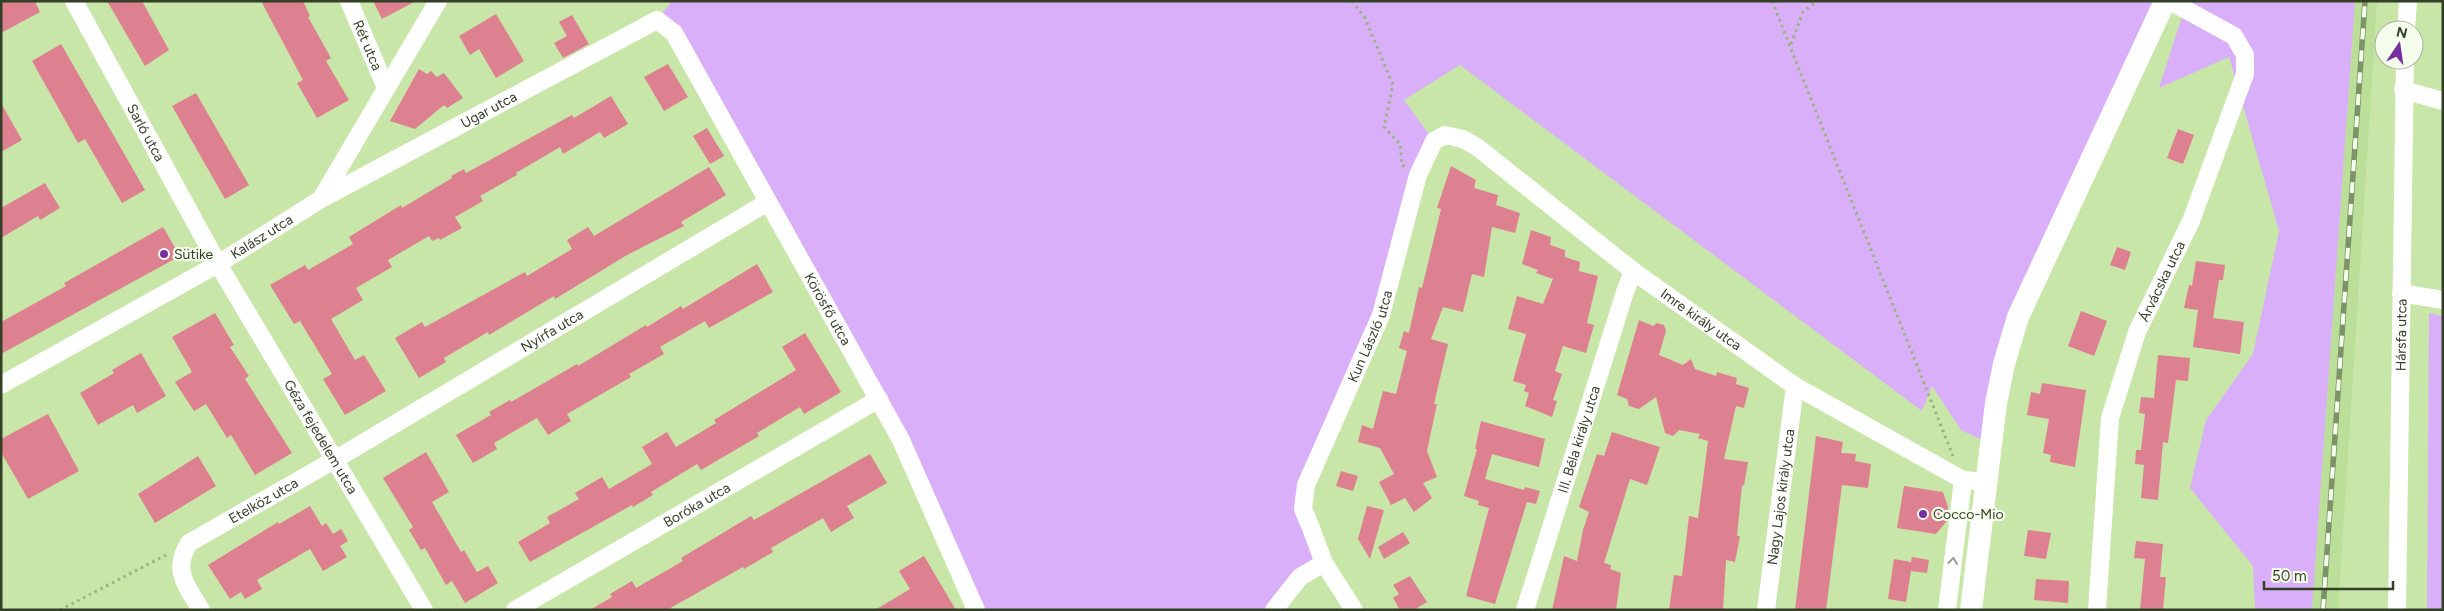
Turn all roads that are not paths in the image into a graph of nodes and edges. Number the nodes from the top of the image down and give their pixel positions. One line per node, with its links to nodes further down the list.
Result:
1 (74, 1): 16 (street, Sarló utca)
2 (349, 1): 10 (street, Rét utca)
3 (438, 1): 10 (street, Kalász utca)
4 (2165, 1): 25 (main road)
5 (2170, 1): 37 (street, Árvácska utca)
6 (2408, 1): 8 (street)
7 (657, 20): 14 (street, Ugar utca); 15 (street, Körösfő utca)
8 (2407, 20)
9 (2404, 70): 11 (street, Hársfa utca)
10 (386, 88): 14 (street, Kalász utca)
11 (2403, 90): 12 (street); 18 (street, Hársfa utca)
12 (2443, 101)
13 (1434, 141): 17 (street, Imre király utca); 26 (street, Kun László utca)
14 (320, 199): 16 (street, Kalász utca)
15 (768, 202): 22 (street, Körösfő utca); 23 (street, Nyírfa utca)
16 (218, 264): 20 (street, Kalász utca); 23 (street, Géza fejedelem utca)
17 (1633, 271): 21 (street, Imre király utca); 33 (street, III. Béla király utca)
18 (2401, 293): 19 (street); 38 (street, Hársfa utca)
19 (2443, 300)
20 (1, 385)
21 (1795, 386): 24 (street, Imre király utca); 34 (street, Nagy Lajos király utca)
22 (878, 399): 29 (street, Boróka utca); 30 (street, Körösfő utca)
23 (336, 459): 27 (street, Etelköz utca); 28 (street, Géza fejedelem utca)
24 (1963, 480): 25 (street, Imre király utca); 35 (street, one-way to 24)
25 (1986, 482): 36 (main road)
26 (1324, 563): 31 (street); 32 (street, Kun László utca)
27 (201, 610)
28 (424, 610)
29 (515, 610)
30 (976, 610)
31 (1274, 610)
32 (1354, 610)
33 (1525, 610)
34 (1766, 610)
35 (1947, 610)
36 (1971, 610)
37 (2097, 610)
38 (2397, 610)

